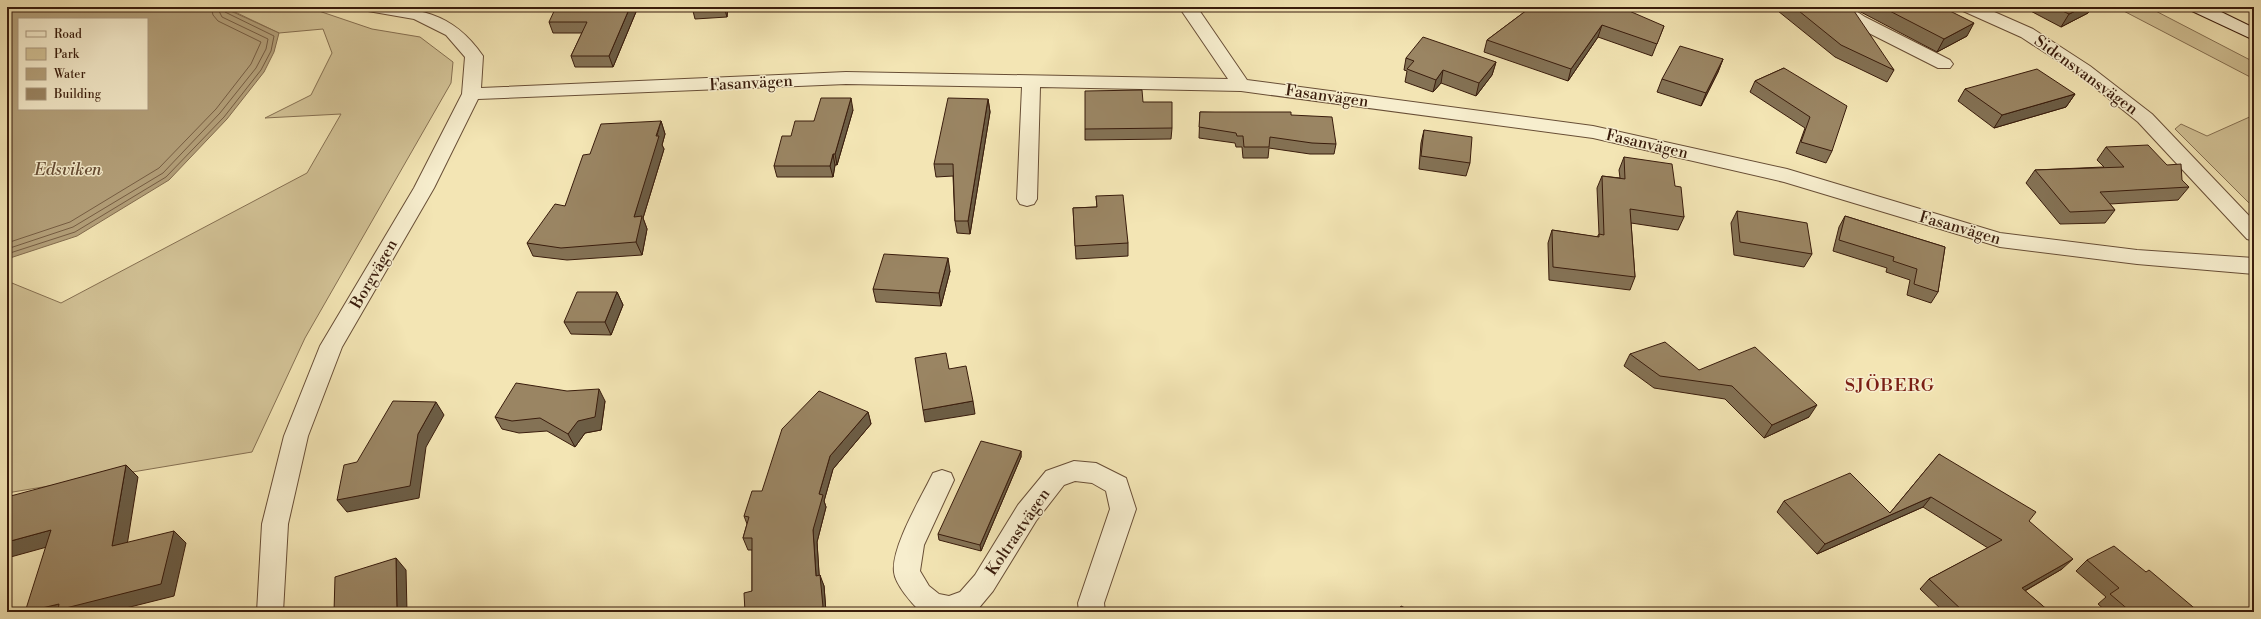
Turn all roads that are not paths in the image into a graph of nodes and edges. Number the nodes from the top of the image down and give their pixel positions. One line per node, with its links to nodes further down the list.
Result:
1 (374, 7): 10 (street, Borgvägen)
2 (1188, 7): 9 (street)
3 (1839, 7): 7 (street)
4 (1969, 7): 12 (street, Sidensvansvägen)
5 (2198, 7): 6 (street)
6 (2254, 35)
7 (1944, 64)
8 (1031, 81): 9 (street, Fasanvägen); 10 (street, Fasanvägen); 11 (street)
9 (1241, 85): 13 (street, Fasanvägen)
10 (471, 94): 15 (street, Borgvägen)
11 (1027, 199)
12 (2254, 234)
13 (2254, 266)
14 (942, 480): 16 (street, Koltrastvägen)
15 (270, 612)
16 (1092, 612)

